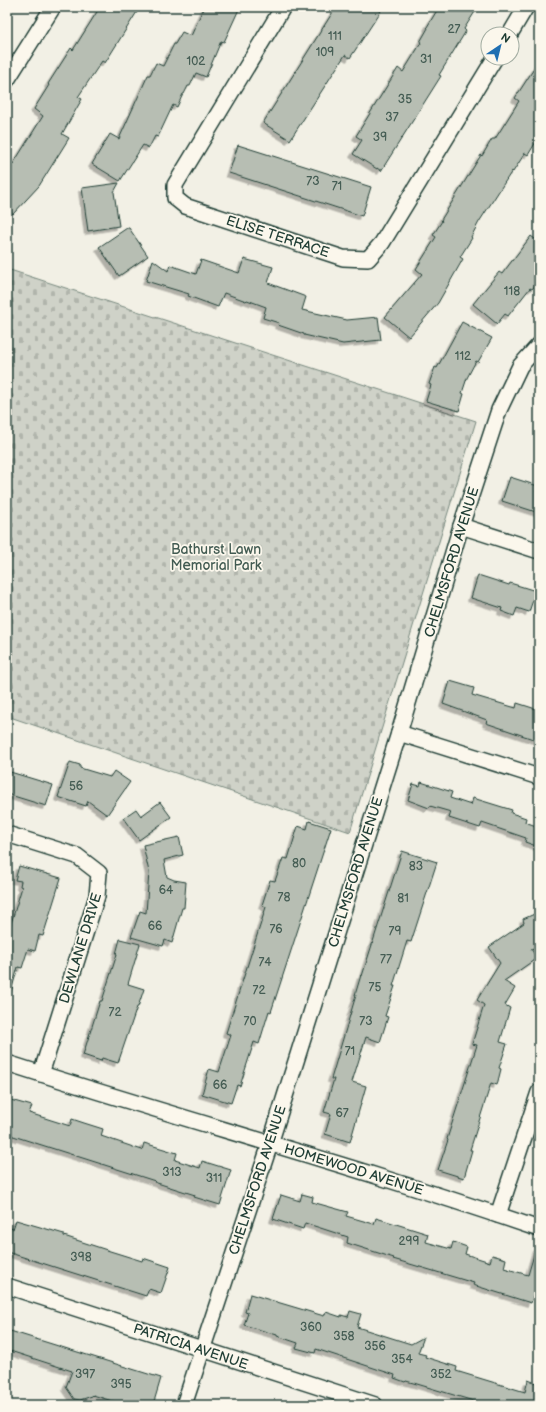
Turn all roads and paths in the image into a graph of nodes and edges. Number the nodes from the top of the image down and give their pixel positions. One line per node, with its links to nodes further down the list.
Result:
1 (53, 7): 6 (street)
2 (283, 7): 5 (street, ELISE TERRACE)
3 (526, 7): 4 (street)
4 (515, 26)
5 (490, 66)
6 (7, 80)
7 (539, 345): 8 (street, CHELMSFORD AVENUE)
8 (461, 526): 9 (street); 10 (street, CHELMSFORD AVENUE)
9 (539, 551)
10 (399, 733): 11 (street); 16 (street, CHELMSFORD AVENUE)
11 (539, 777)
12 (7, 834): 14 (street, DEWLANE DRIVE)
13 (7, 1063): 14 (street, HOMEWOOD AVENUE)
14 (41, 1074): 16 (street, HOMEWOOD AVENUE)
15 (539, 1092): 17 (street)
16 (270, 1144): 17 (street, HOMEWOOD AVENUE); 20 (street, CHELMSFORD AVENUE)
17 (498, 1215): 18 (street, HOMEWOOD AVENUE)
18 (539, 1229)
19 (7, 1286): 20 (street, PATRICIA AVENUE)
20 (202, 1349): 21 (street, CHELMSFORD AVENUE); 22 (street, PATRICIA AVENUE)
21 (184, 1405)
22 (375, 1405)

